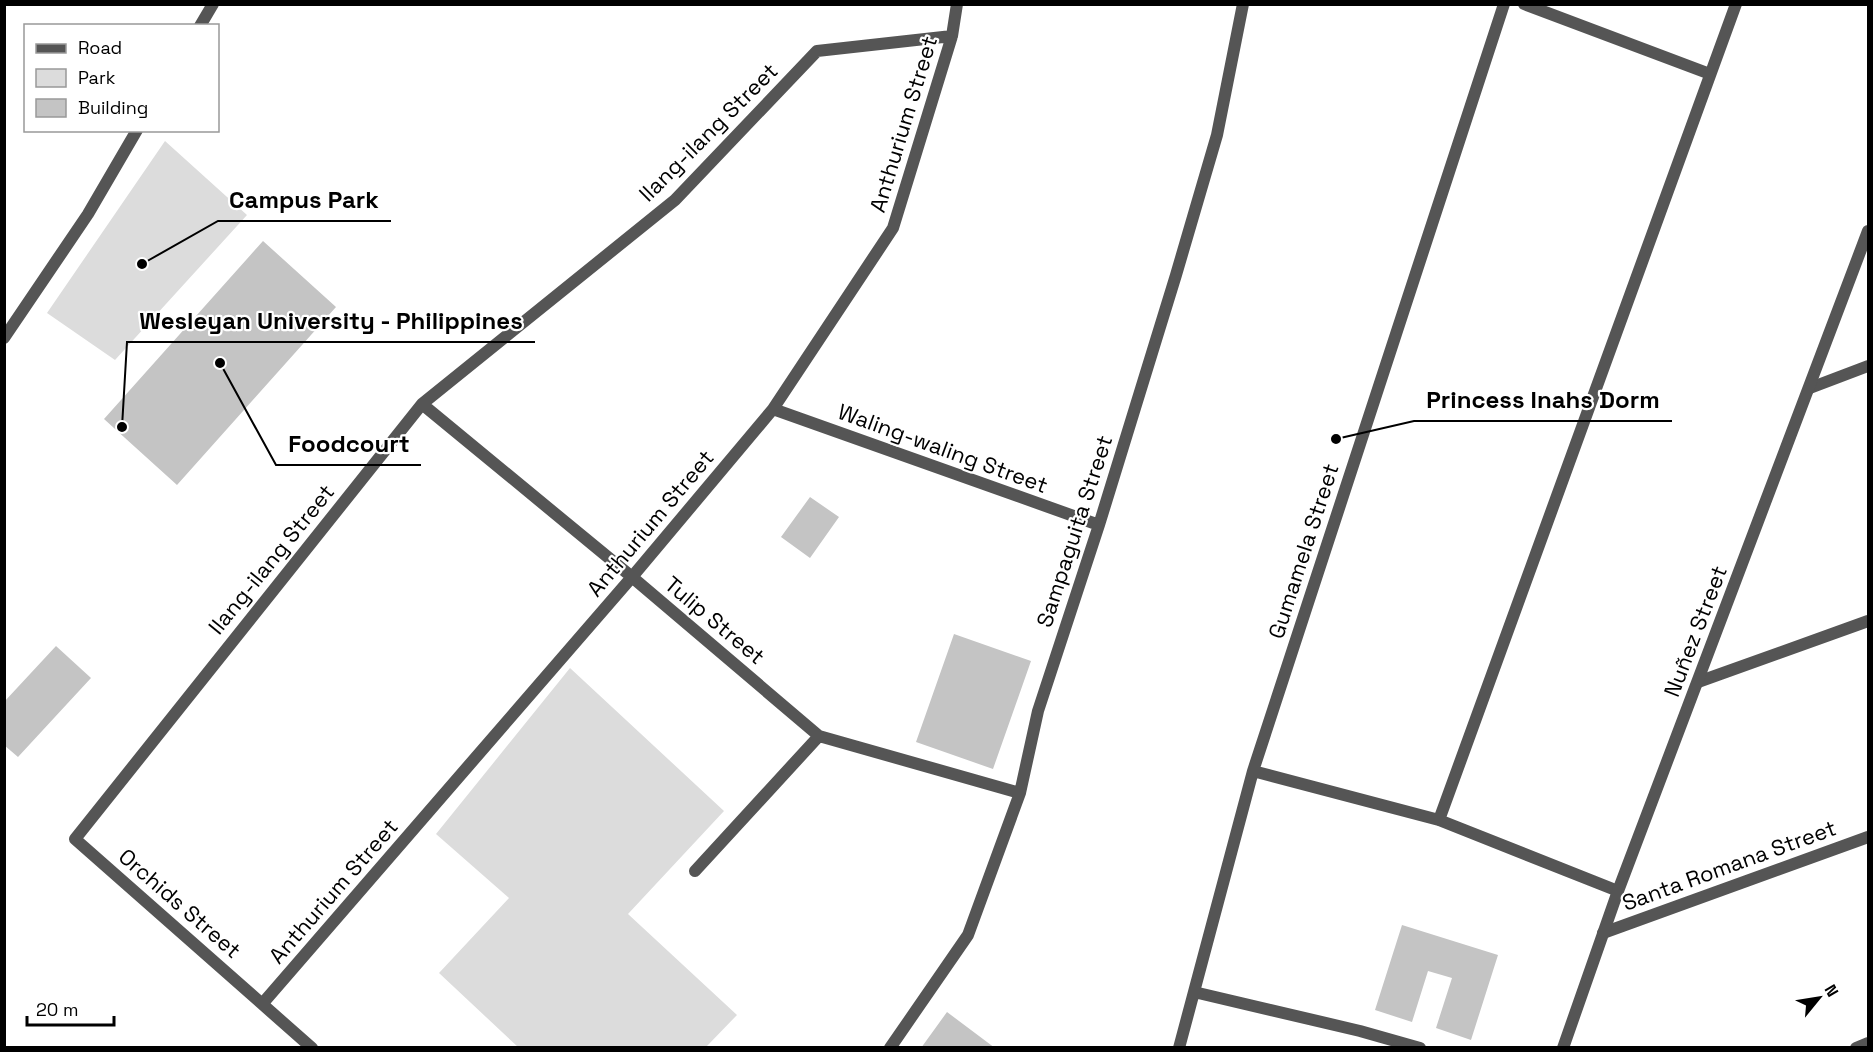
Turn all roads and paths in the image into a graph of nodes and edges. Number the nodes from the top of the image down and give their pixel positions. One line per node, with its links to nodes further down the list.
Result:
1 (213, 4): 7 (street)
2 (957, 4): 8 (street, Anthurium Street)
3 (1243, 4): 17 (street, Sampaguita Street)
4 (1504, 4): 22 (street, Gumamela Street)
5 (1524, 4): 9 (street)
6 (1736, 4): 9 (street)
7 (201, 24)
8 (952, 36): 15 (street, Ilang-ilang Street); 16 (street, Anthurium Street)
9 (1710, 74): 24 (street)
10 (136, 132): 12 (street)
11 (1869, 231): 14 (street, Nuñez Street)
12 (4, 338)
13 (1869, 366): 14 (street)
14 (1810, 388): 20 (street, Nuñez Street)
15 (422, 404): 18 (street, Tulip Street); 26 (street, Ilang-ilang Street)
16 (773, 409): 17 (street, Waling-waling Street); 18 (street, Anthurium Street)
17 (1099, 525): 23 (street, Sampaguita Street)
18 (632, 577): 21 (street, Tulip Street); 31 (street, Anthurium Street)
19 (1869, 621): 20 (street)
20 (1698, 682): 28 (street, Nuñez Street)
21 (819, 736): 23 (street, Tulip Street); 27 (street)
22 (1253, 771): 24 (street); 30 (street, Gumamela Street)
23 (1020, 793): 34 (street, Sampaguita Street)
24 (1439, 820): 28 (street)
25 (1869, 837): 29 (street, Santa Romana Street)
26 (75, 839): 31 (street, Orchids Street)
27 (695, 871)
28 (1618, 891): 29 (street, Nuñez Street)
29 (1603, 933): 37 (street, Nuñez Street)
30 (1194, 992): 35 (street, Gumamela Street); 36 (street)
31 (263, 1003): 33 (street, Orchids Street)
32 (1869, 1043): 38 (street)
33 (312, 1047)
34 (890, 1047)
35 (1179, 1047)
36 (1420, 1047)
37 (1563, 1047)
38 (1856, 1047)

